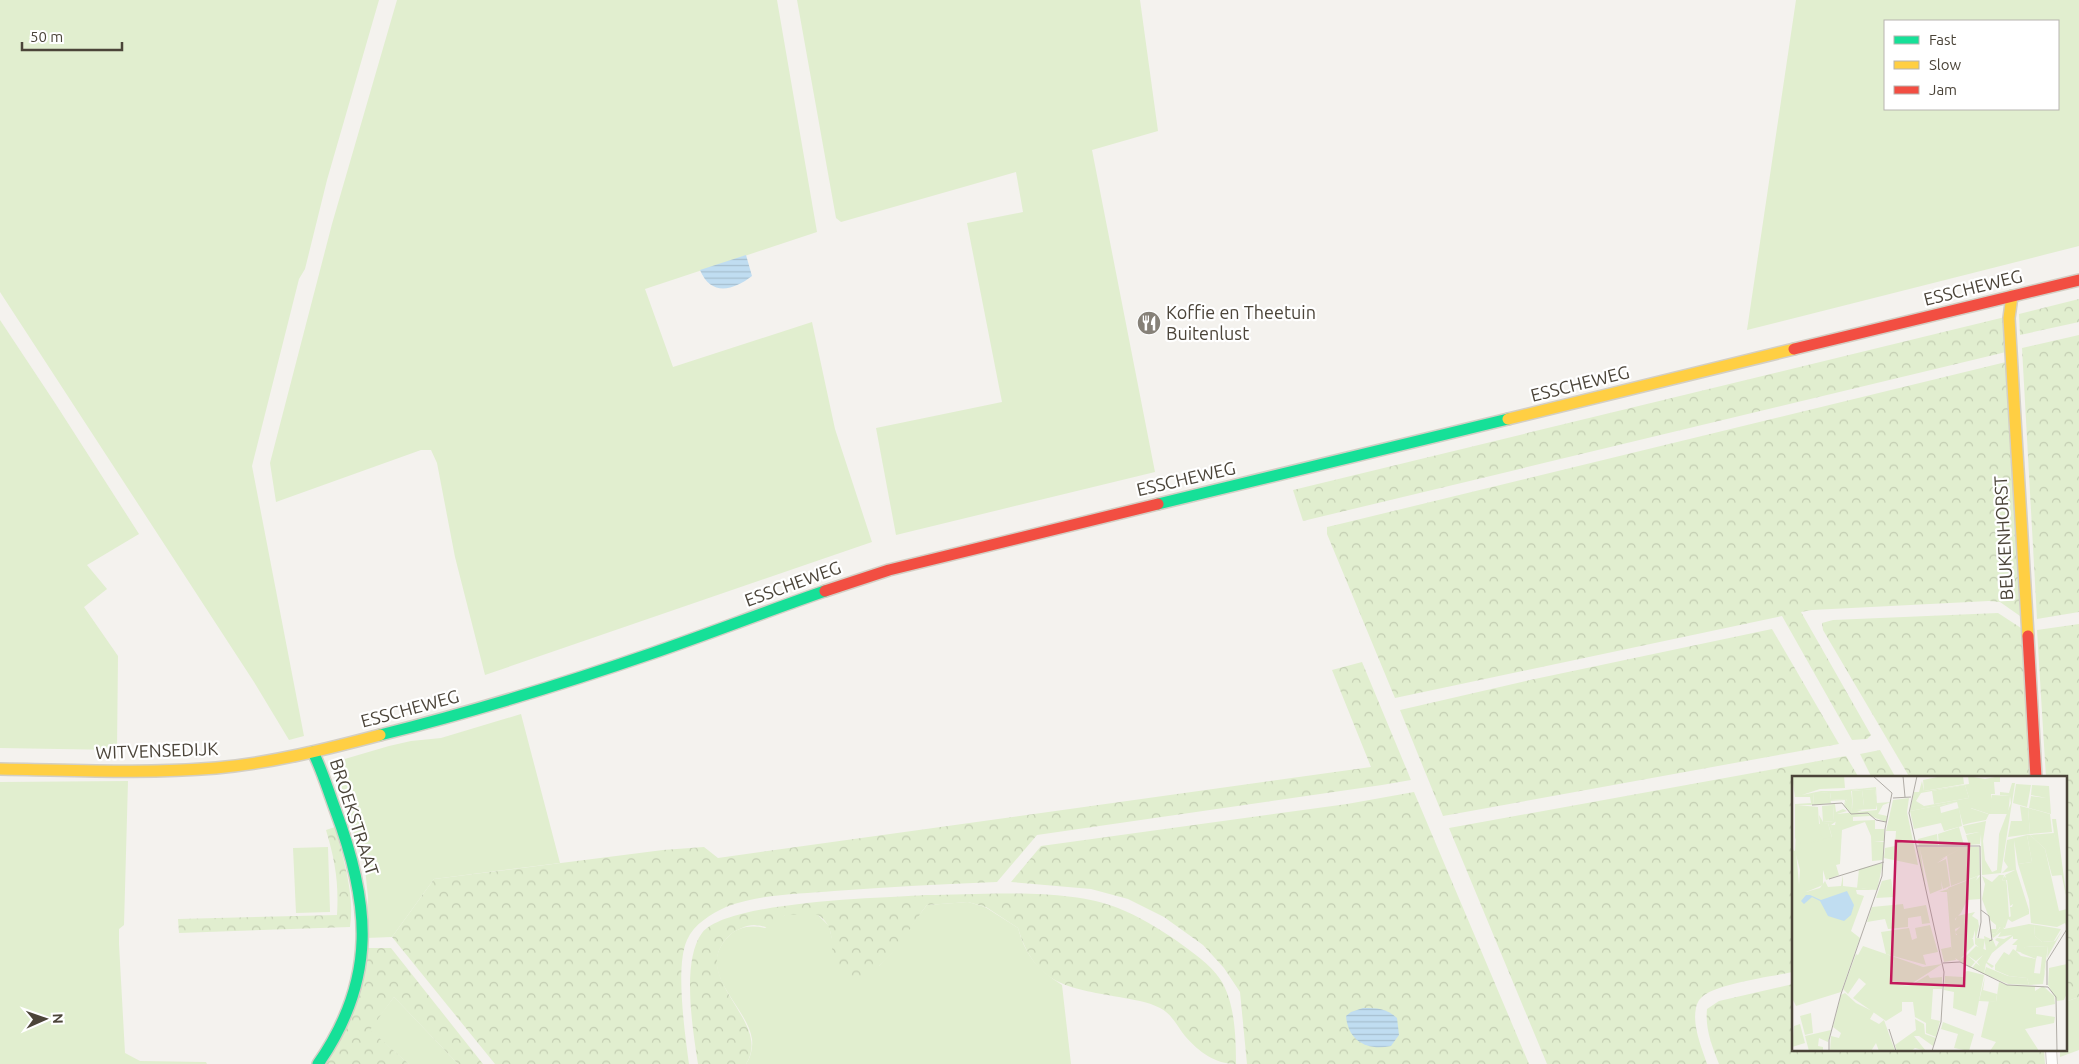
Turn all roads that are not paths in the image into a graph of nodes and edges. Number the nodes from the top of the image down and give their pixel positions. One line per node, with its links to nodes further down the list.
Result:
1 (2079, 280): 2 (street, ESSCHEWEG)
2 (2012, 296): 3 (street, ESSCHEWEG); 5 (street, BEUKENHORST)
3 (313, 752): 4 (street, WITVENSEDIJK); 6 (street, BROEKSTRAAT)
4 (0, 769)
5 (2036, 776)
6 (318, 1064)

